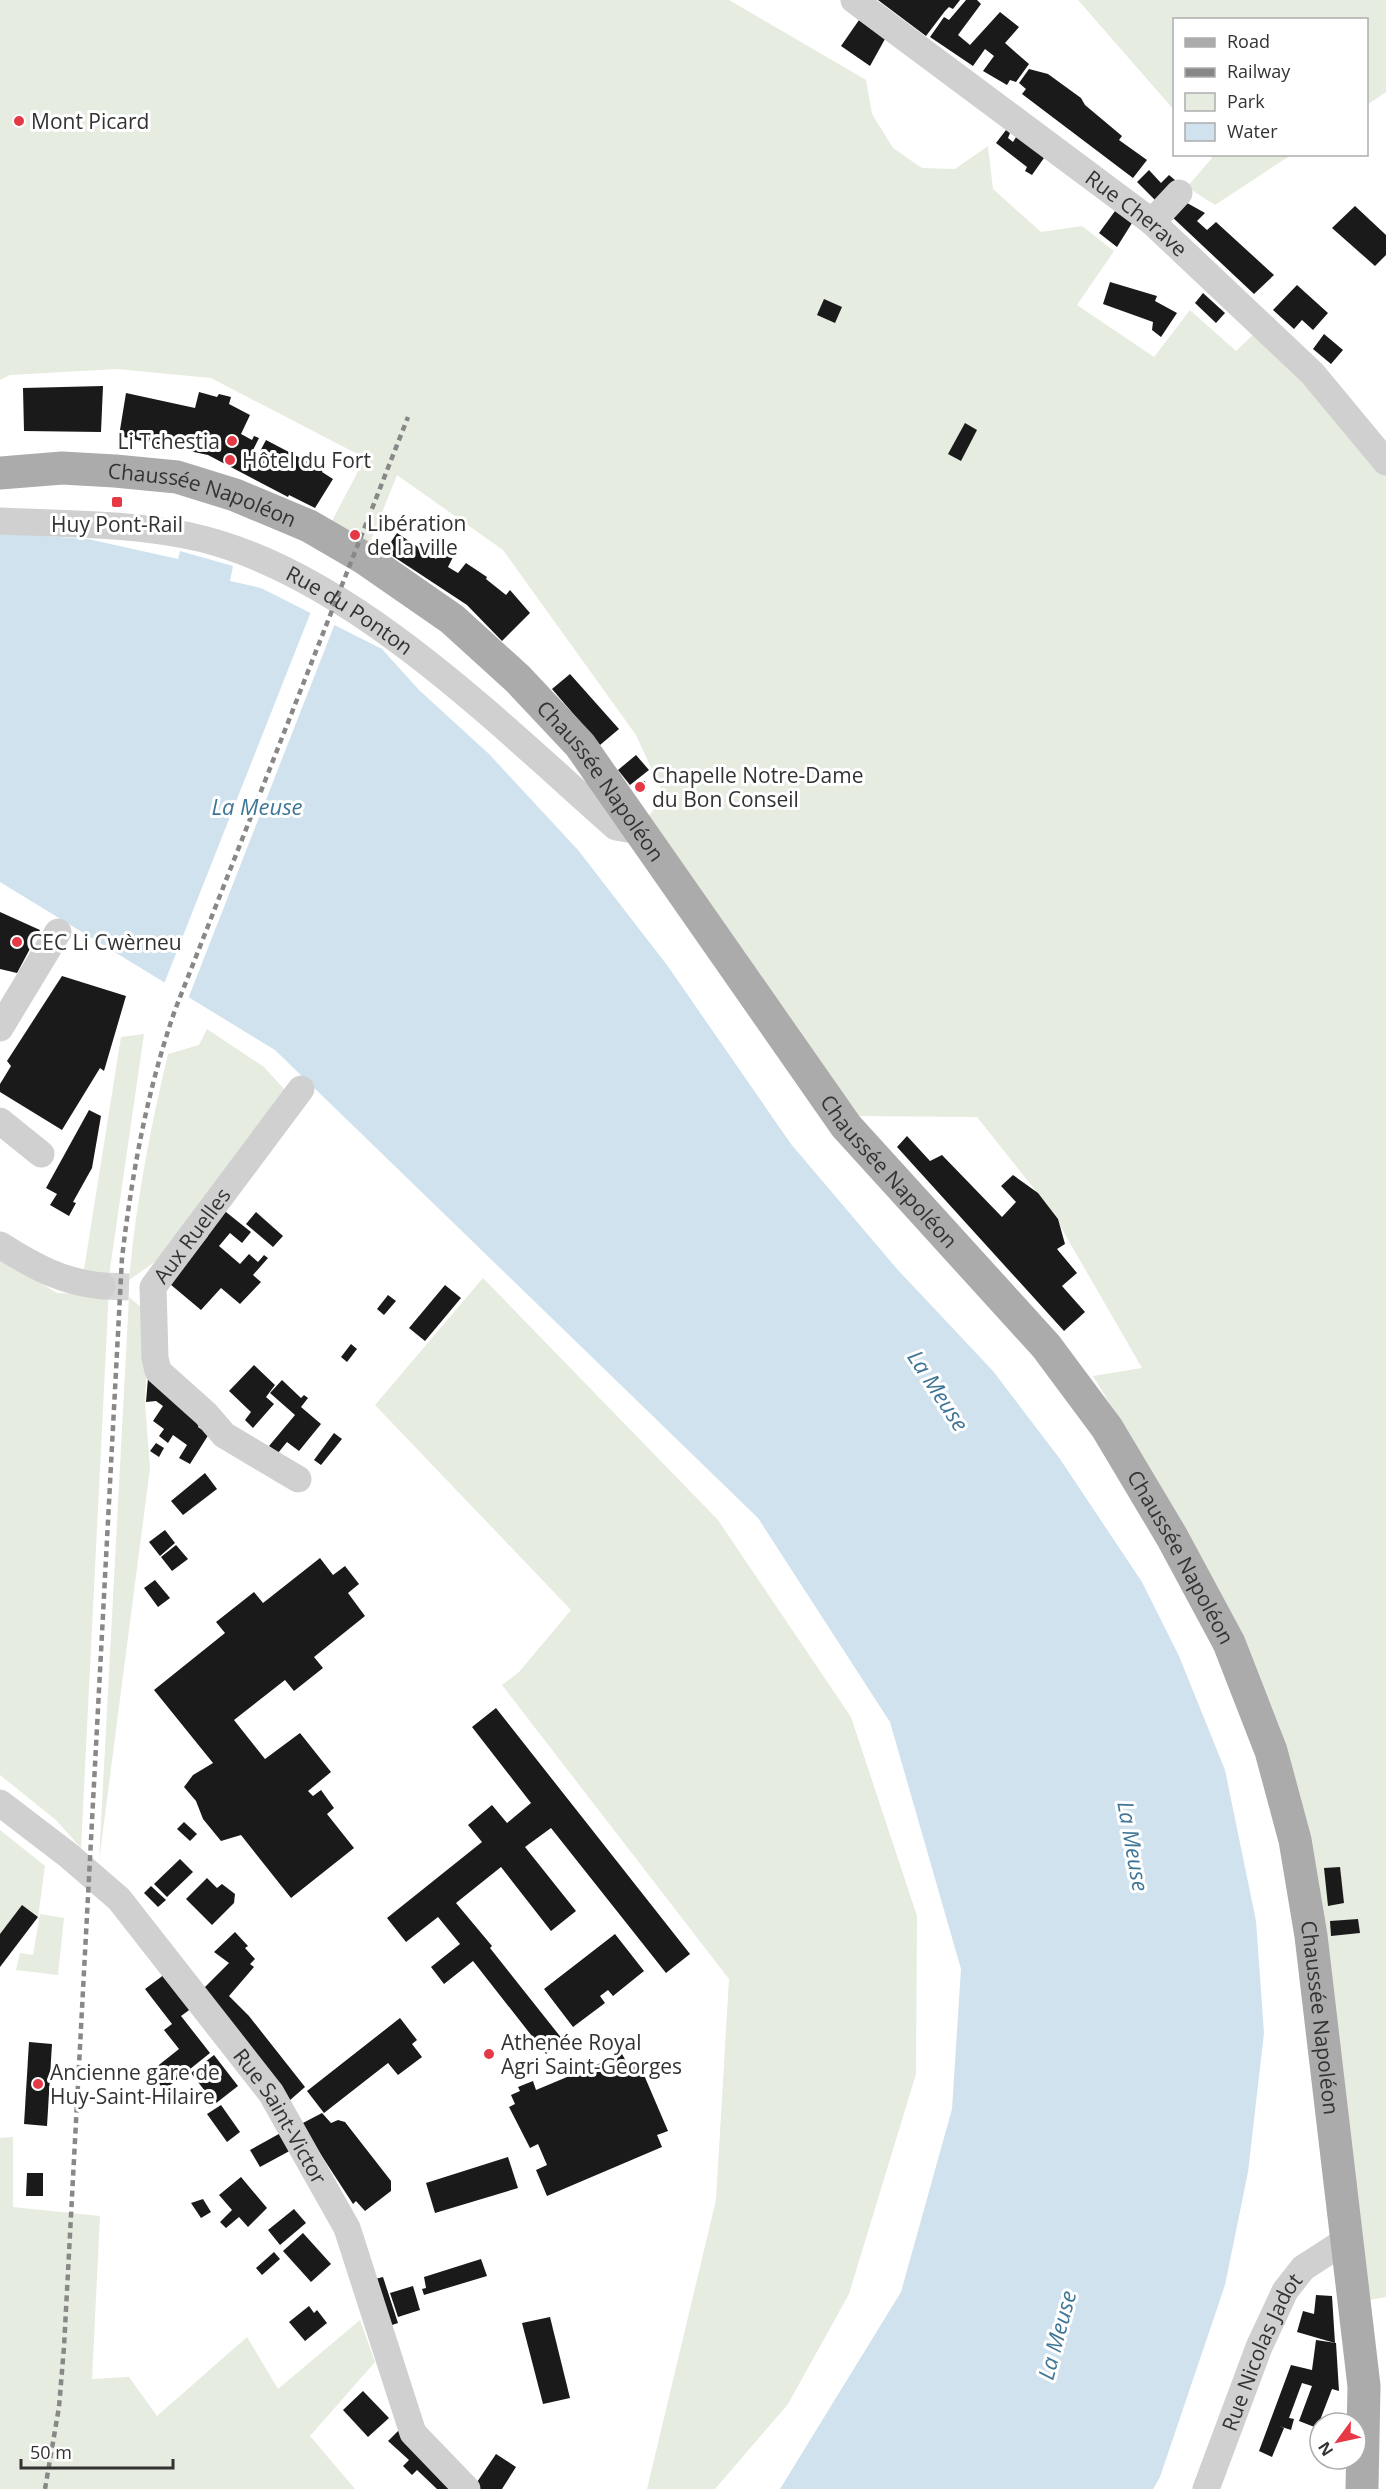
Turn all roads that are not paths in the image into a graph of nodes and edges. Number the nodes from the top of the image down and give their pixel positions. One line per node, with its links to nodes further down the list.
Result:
1 (854, 0): 3 (street, Rue Cherave)
2 (1179, 193): 3 (street)
3 (1152, 222): 4 (street, Rue Cherave)
4 (1386, 462)
5 (0, 473): 7 (main road, Chaussée Napoléon)
6 (0, 521): 7 (street, Rue du Ponton)
7 (639, 831): 17 (main road, Chaussée Napoléon)
8 (58, 932): 9 (street)
9 (0, 1028)
10 (301, 1089): 15 (street, Aux Ruelles)
11 (0, 1121): 12 (street)
12 (42, 1154)
13 (0, 1245): 14 (street)
14 (102, 1286)
15 (298, 1479)
16 (0, 1803): 18 (street, Rue Saint-Victor)
17 (1348, 2239): 19 (street, Rue Nicolas Jadot); 20 (main road, Chaussée Napoléon)
18 (467, 2489)
19 (1206, 2489)
20 (1362, 2489)

